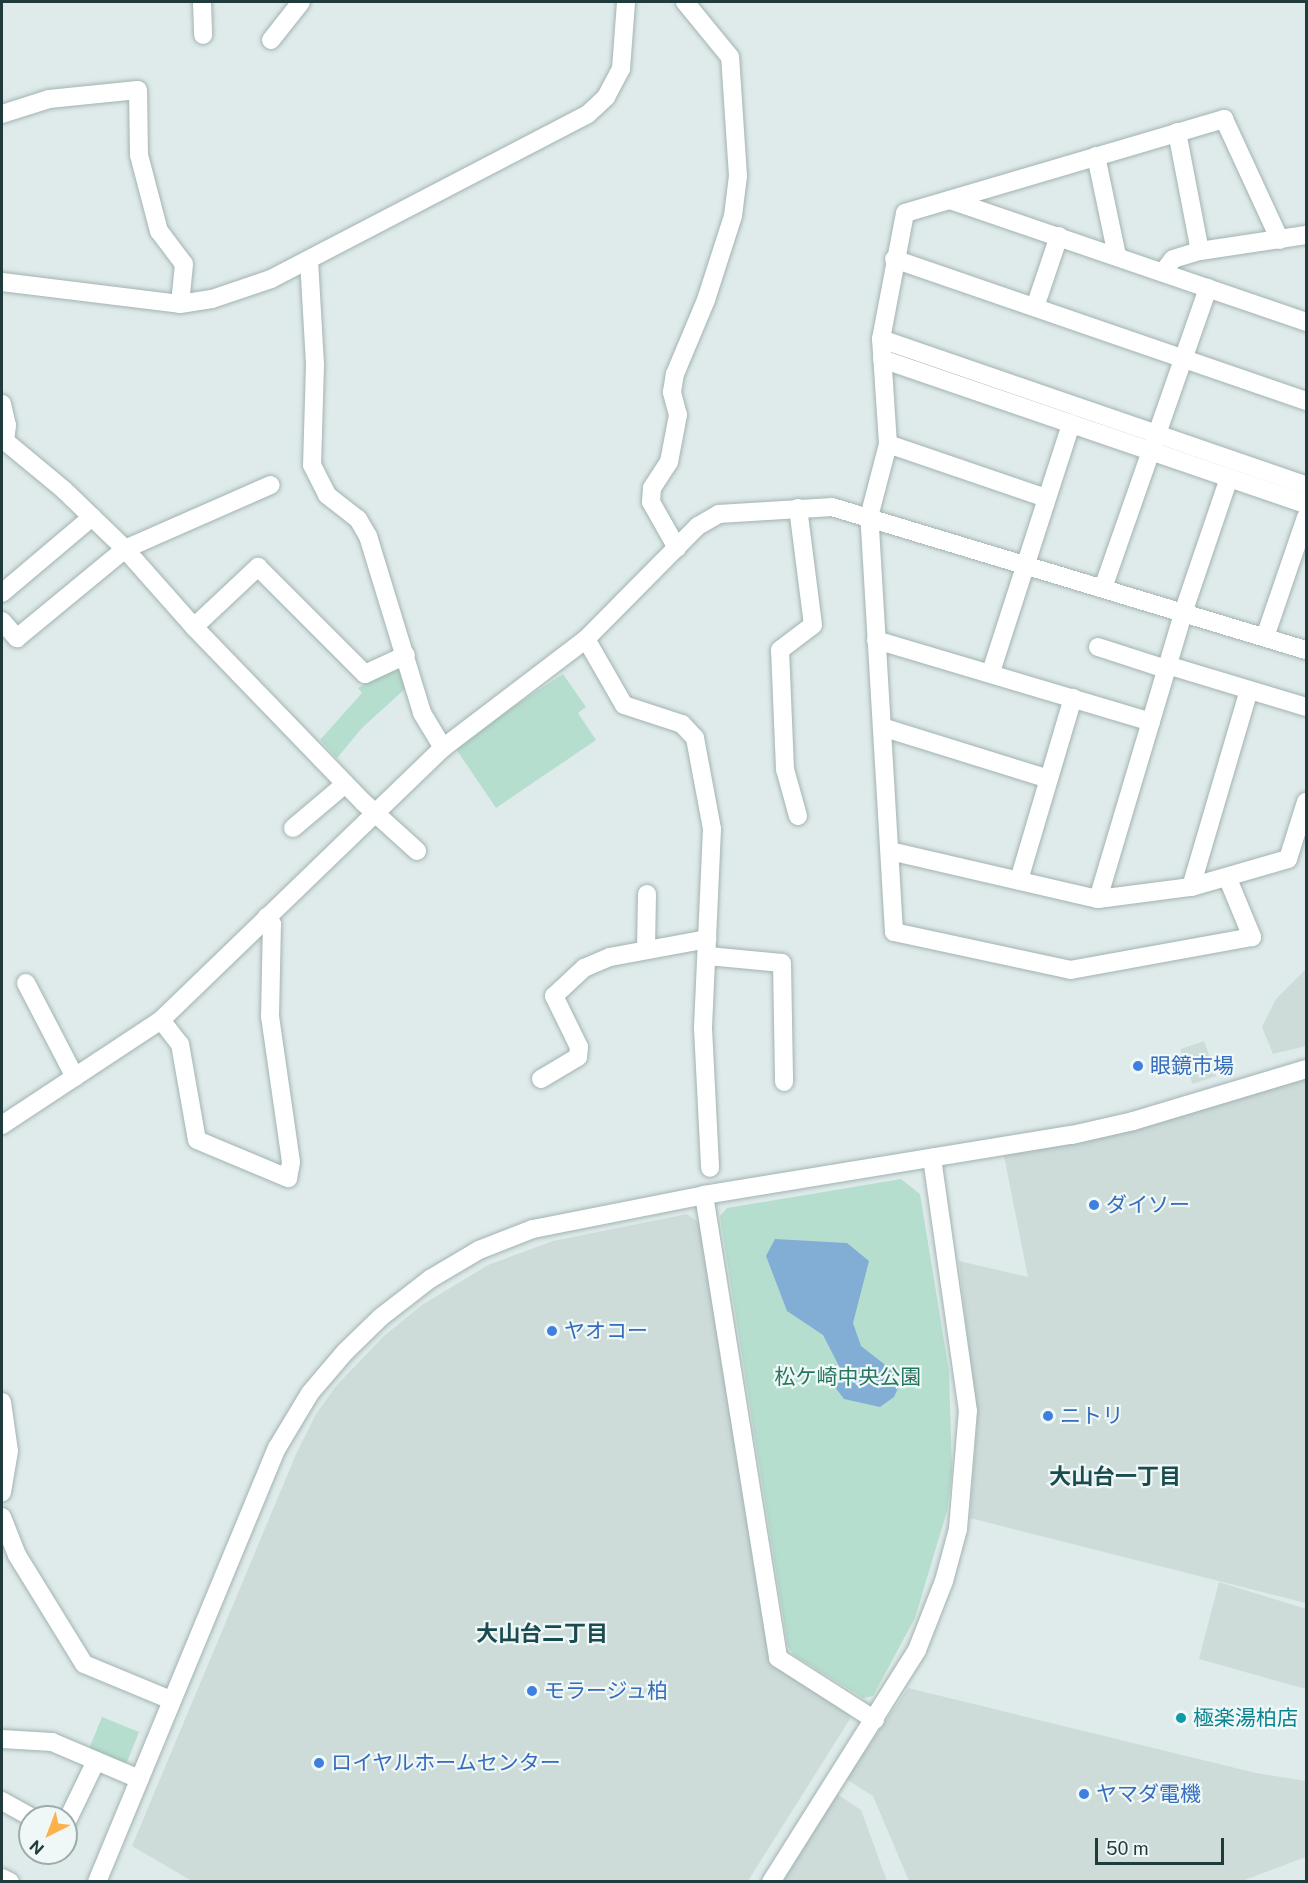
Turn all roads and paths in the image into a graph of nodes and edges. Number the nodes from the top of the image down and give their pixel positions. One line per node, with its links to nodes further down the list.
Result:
1 (201, 2): 5 (street)
2 (301, 2): 6 (street)
3 (626, 2): 17 (street)
4 (686, 2): 43 (street)
5 (203, 35)
6 (272, 40)
7 (2, 114): 21 (street)
8 (1177, 132): 9 (street); 13 (street); 14 (street)
9 (1096, 156): 10 (street); 15 (street)
10 (950, 200): 12 (street); 16 (street)
11 (1306, 235): 13 (street)
12 (1059, 236): 15 (street); 22 (street)
13 (1280, 240): 14 (street)
14 (1200, 251): 18 (street)
15 (1117, 256): 18 (street)
16 (894, 259): 22 (street); 24 (street)
17 (309, 260): 21 (street); 56 (street)
18 (1163, 272): 20 (street)
19 (2, 282): 21 (street)
20 (1208, 288): 23 (street); 25 (street)
21 (180, 304)
22 (1035, 307): 25 (street)
23 (1306, 321)
24 (881, 339): 26 (street); 30 (street)
25 (1183, 358): 27 (street); 30 (street)
26 (882, 359): 29 (street); 32 (street)
27 (1306, 401)
28 (2, 404): 31 (street)
29 (1071, 424): 33 (street); 37 (street)
30 (1157, 434): 33 (street); 36 (street)
31 (3, 441): 40 (street)
32 (888, 444): 37 (street); 41 (street)
33 (1151, 451): 34 (street); 46 (street)
34 (1229, 478): 38 (street); 48 (street)
35 (271, 485): 44 (street)
36 (1306, 485)
37 (1046, 498): 45 (street)
38 (1306, 504)
39 (798, 508): 41 (street); 43 (street); 69 (street)
40 (92, 517): 44 (street); 47 (street)
41 (869, 517): 45 (street); 53 (street)
42 (1306, 517): 51 (street)
43 (677, 548): 52 (street)
44 (125, 549): 49 (street); 50 (street)
45 (1024, 564): 46 (street); 58 (street)
46 (1103, 588): 48 (street)
47 (2, 593)
48 (1183, 613): 51 (street); 57 (street)
49 (2, 621)
50 (194, 627): 56 (street); 66 (street)
51 (1265, 637): 55 (street)
52 (586, 639): 64 (street); 79 (street)
53 (876, 640): 58 (street); 63 (street)
54 (1098, 647): 57 (street)
55 (1306, 650)
56 (406, 655): 64 (street)
57 (1167, 667): 59 (street); 62 (street)
58 (991, 672): 60 (street)
59 (1249, 690): 61 (street); 75 (street)
60 (1073, 698): 62 (street); 65 (street)
61 (1306, 707)
62 (1151, 722): 77 (street)
63 (882, 727): 65 (street); 72 (street)
64 (443, 747): 68 (street)
65 (1046, 778): 74 (street)
66 (345, 784): 68 (street); 70 (street)
67 (1306, 802): 73 (street)
68 (376, 812): 71 (street); 78 (street)
69 (798, 816)
70 (293, 828)
71 (417, 851)
72 (890, 851): 73 (street); 74 (street)
73 (1228, 879): 75 (street)
74 (1019, 880): 77 (street)
75 (1191, 887): 77 (street)
76 (646, 894): 80 (street)
77 (1098, 898)
78 (267, 917): 82 (street); 82 (street)
79 (708, 948): 80 (street); 86 (street); 89 (street)
80 (646, 950): 85 (street)
81 (26, 983): 84 (street)
82 (161, 1020): 84 (street)
83 (1306, 1069): 88 (street)
84 (75, 1077): 87 (street)
85 (541, 1079)
86 (784, 1082)
87 (2, 1125)
88 (932, 1158): 90 (street); 95 (street)
89 (710, 1168)
90 (704, 1195): 94 (street); 95 (street)
91 (2, 1402): 92 (street)
92 (2, 1492)
93 (2, 1517): 94 (street)
94 (171, 1700): 98 (street)
95 (875, 1720): 105 (street)
96 (2, 1739): 97 (street)
97 (96, 1761): 98 (street); 100 (street)
98 (139, 1779): 104 (street)
99 (2, 1801): 101 (street)
100 (74, 1805)
101 (18, 1810)
102 (2, 1878): 103 (street)
103 (10, 1881)
104 (97, 1881)
105 (771, 1881)

